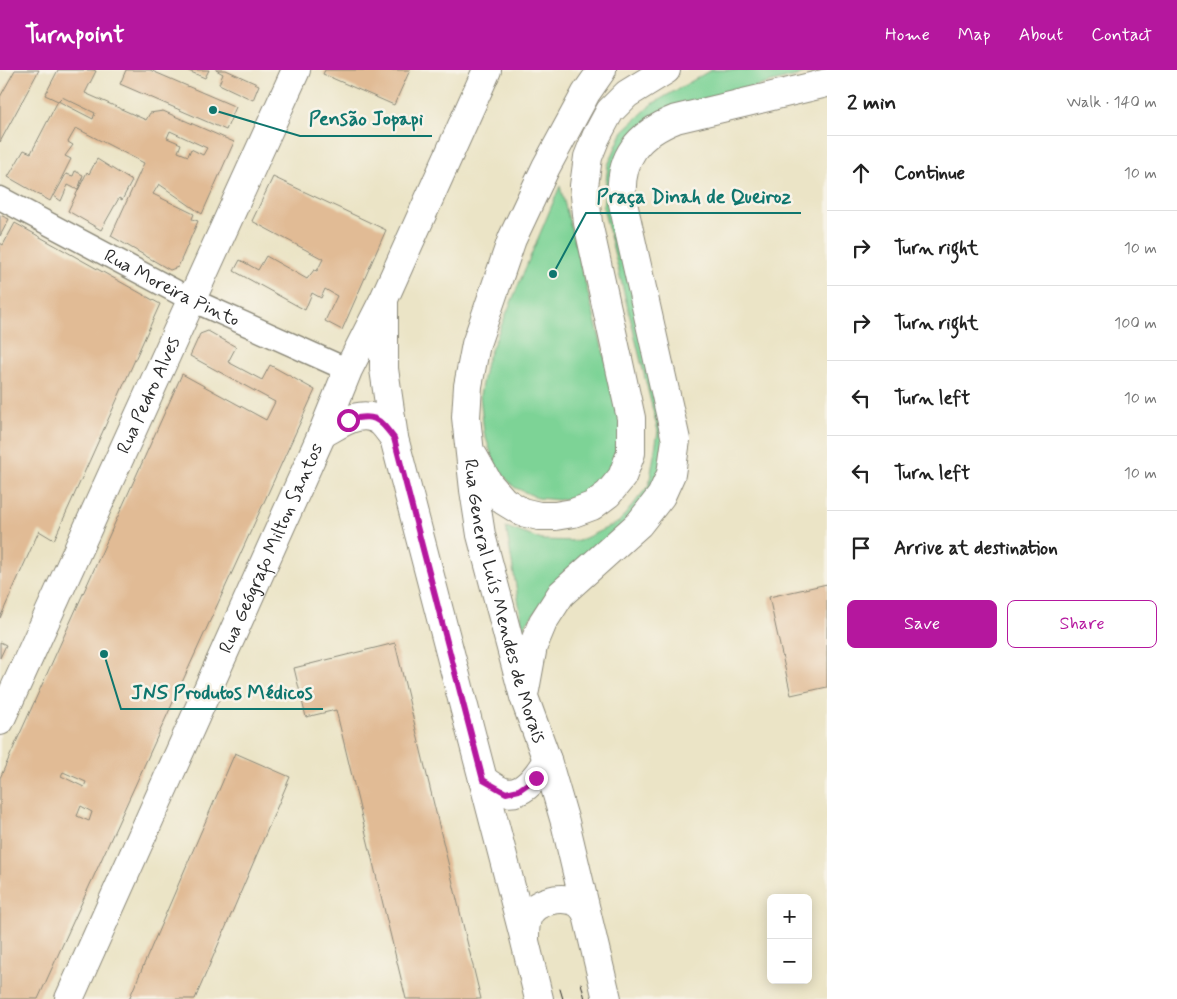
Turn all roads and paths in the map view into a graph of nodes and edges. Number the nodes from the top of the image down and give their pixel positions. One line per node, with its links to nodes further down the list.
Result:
1 (296, 70): 8 (main road, Rua Pedro Alves)
2 (486, 70): 7 (main road, Rua Geógrafo Milton Santos)
3 (602, 70): 12 (main road, Rua General Luís Mendes de Morais)
4 (666, 70): 12 (main road)
5 (827, 83): 13 (main road)
6 (0, 198): 8 (street, Rua Moreira Pinto)
7 (384, 299): 9 (main road, Rua Geógrafo Milton Santos); 11 (main road)
8 (192, 300): 9 (street, Rua Moreira Pinto); 14 (main road, Rua Pedro Alves)
9 (348, 370): 10 (main road, Rua Geógrafo Milton Santos)
10 (322, 434): 11 (main road); 19 (main road, Rua Geógrafo Milton Santos)
11 (394, 438): 16 (main road)
12 (470, 449): 13 (main road, Rua General Luís Mendes de Morais)
13 (524, 697): 15 (main road, Rua General Luís Mendes de Morais)
14 (0, 721)
15 (547, 760): 16 (main road); 17 (main road, Rua General Luís Mendes de Morais)
16 (483, 780): 18 (main road)
17 (586, 912): 18 (main road); 21 (main road, Rua General Luís Mendes de Morais)
18 (525, 939): 20 (main road)
19 (69, 999)
20 (539, 999)
21 (607, 999)

